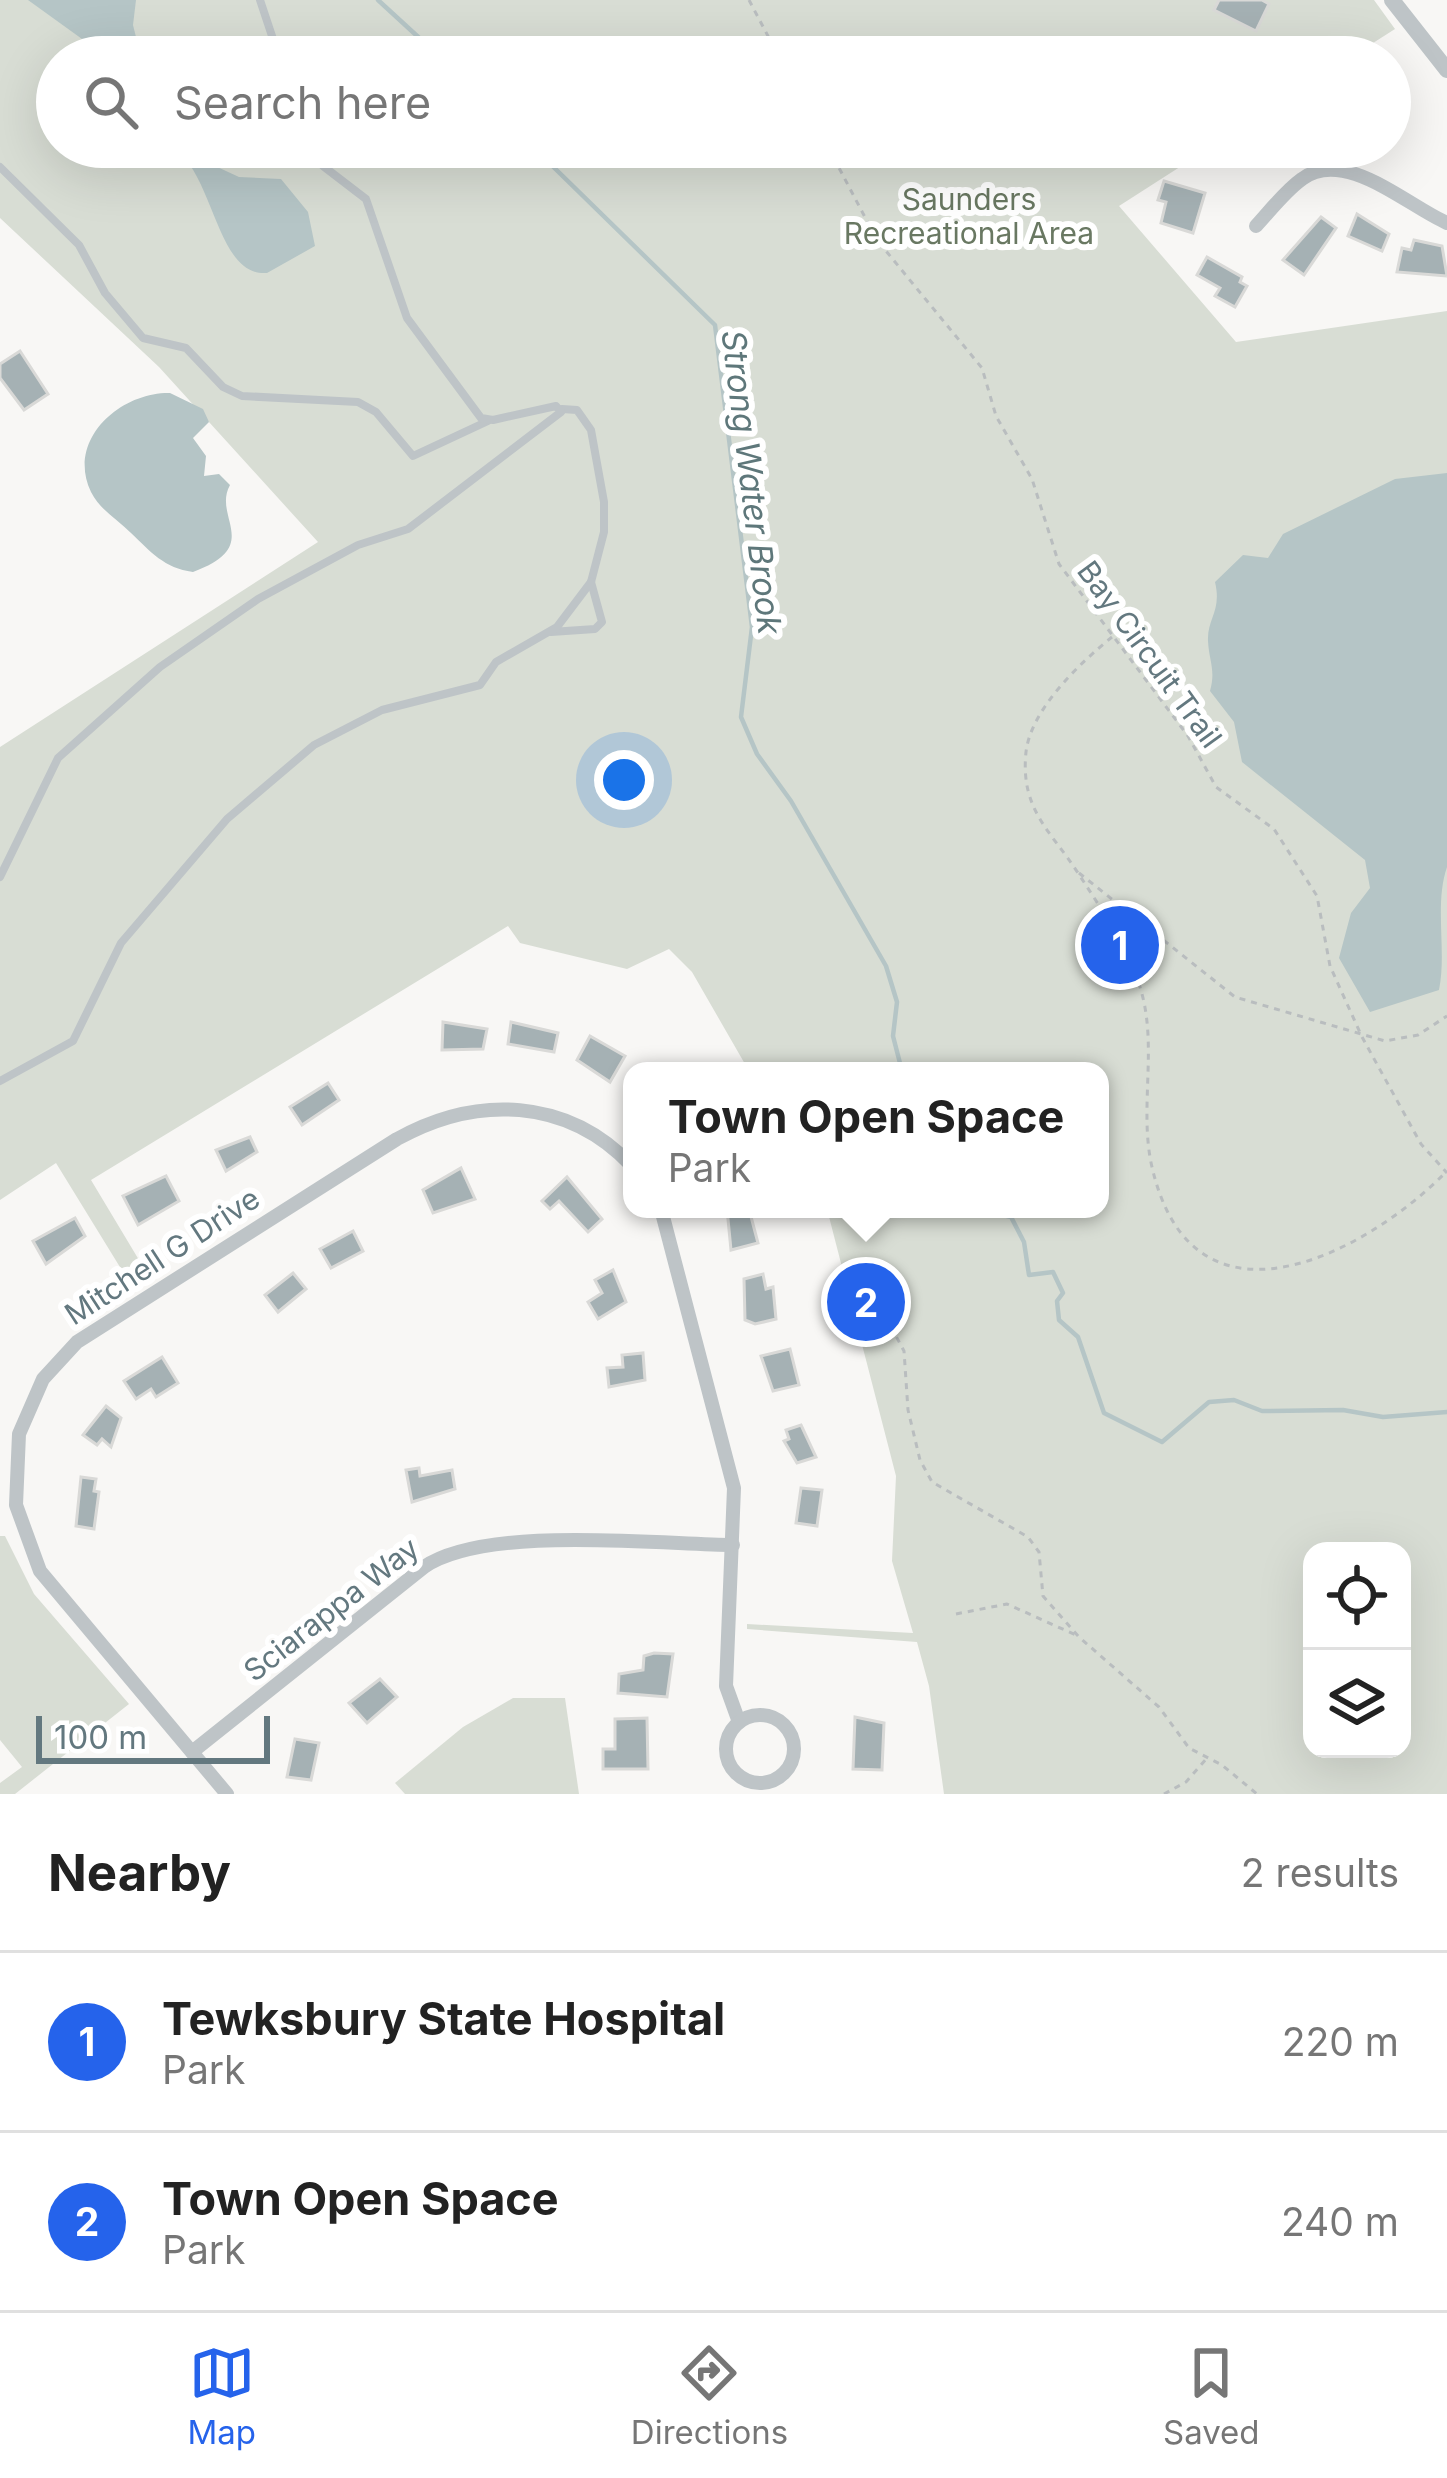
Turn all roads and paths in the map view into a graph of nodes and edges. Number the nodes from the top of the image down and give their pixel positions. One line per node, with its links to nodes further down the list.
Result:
1 (260, 0): 4 (lane)
2 (749, 0): 5 (path)
3 (1400, 3): 6 (street)
4 (272, 36)
5 (768, 36)
6 (1447, 70)
7 (0, 167): 13 (lane)
8 (326, 168): 13 (lane)
9 (839, 168): 16 (path, Bay Circuit Trail)
10 (1447, 224): 11 (street)
11 (1256, 226)
12 (562, 409): 13 (lane); 14 (lane); 18 (lane)
13 (489, 421)
14 (591, 582): 15 (lane); 15 (lane)
15 (549, 632): 21 (lane)
16 (1114, 634): 17 (path); 20 (path, Bay Circuit Trail)
17 (1077, 871): 20 (path); 23 (path)
18 (0, 877)
19 (1447, 1016): 20 (path)
20 (1362, 1037): 23 (path, Bay Circuit Trail)
21 (0, 1081)
22 (623, 1158): 30 (street, Mitchell G Drive)
23 (1446, 1173)
24 (664, 1218): 26 (street)
25 (857, 1263): 28 (path)
26 (733, 1545): 29 (street); 30 (street, Sciarappa Way)
27 (956, 1613): 28 (path)
28 (1079, 1637): 31 (path)
29 (739, 1722): 29 (street)
30 (192, 1752): 32 (street, Mitchell G Drive)
31 (1207, 1758): 33 (path); 34 (path)
32 (227, 1794)
33 (1164, 1794)
34 (1257, 1794)

